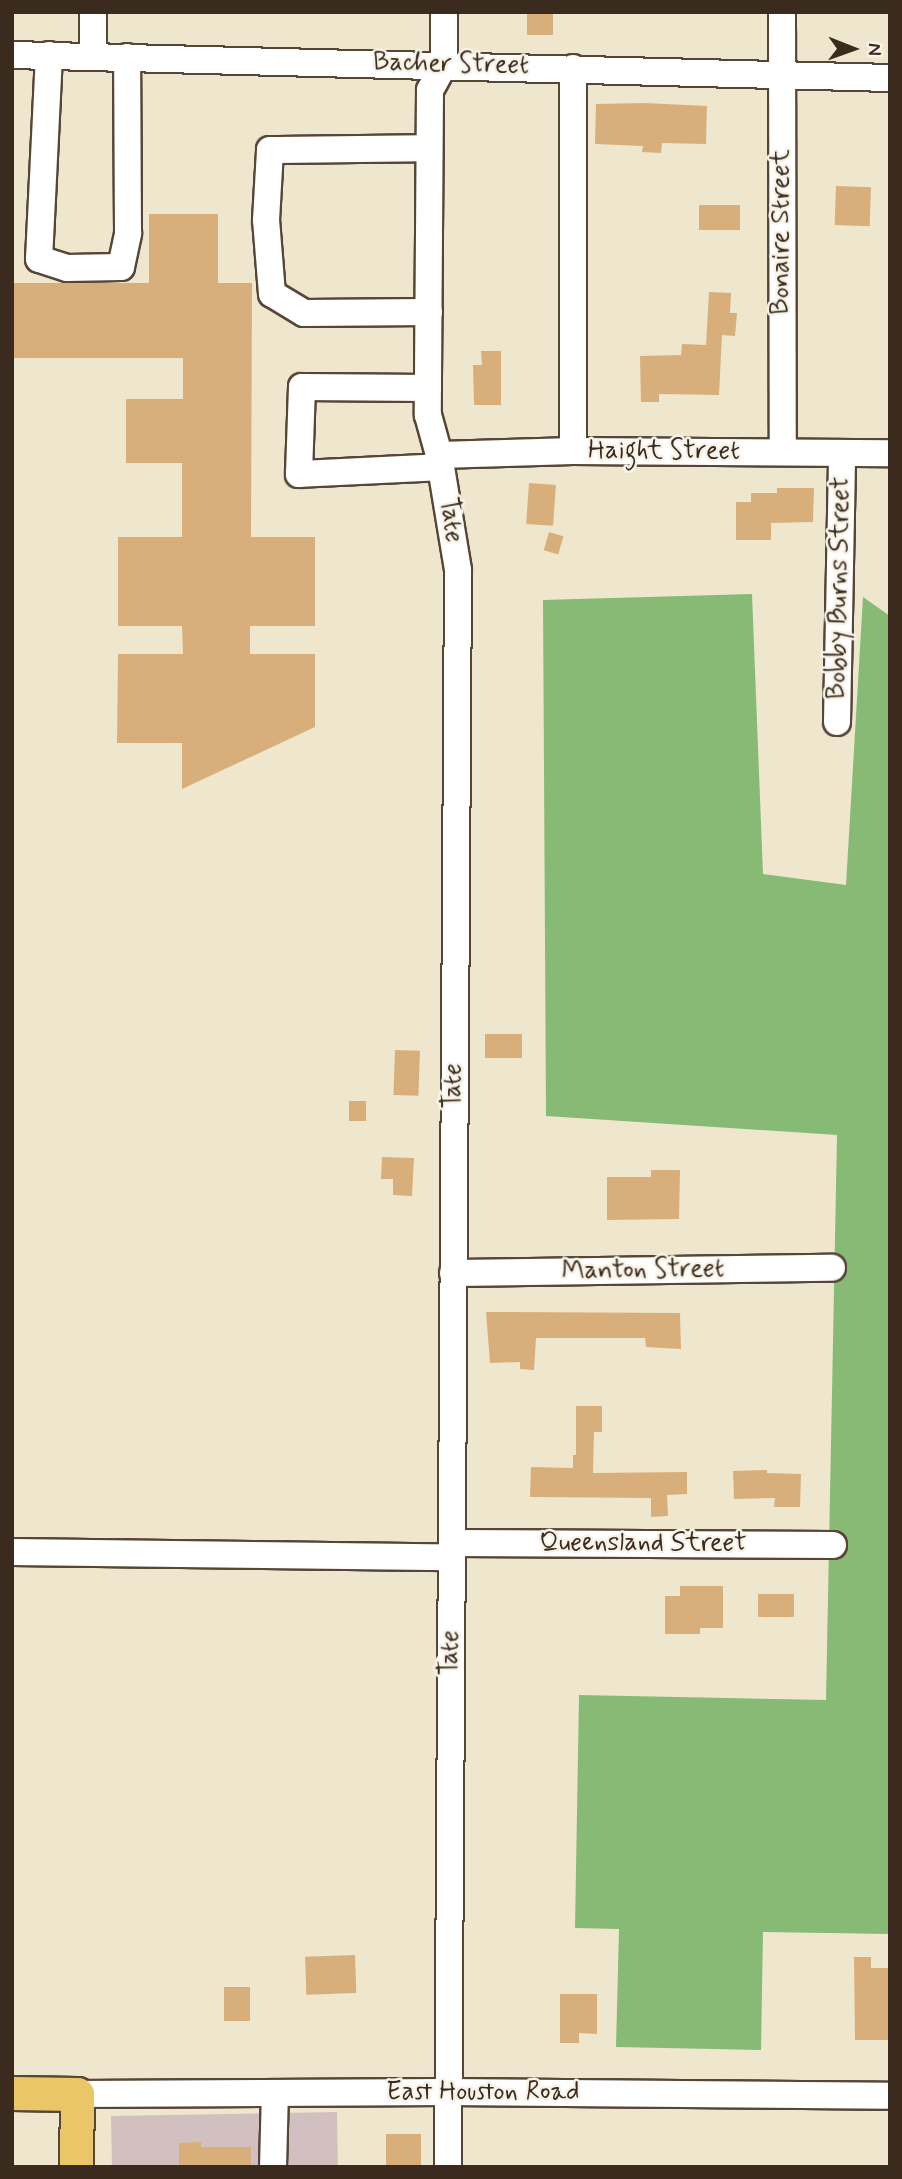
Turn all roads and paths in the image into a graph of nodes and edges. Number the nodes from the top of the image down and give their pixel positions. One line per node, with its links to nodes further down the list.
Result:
1 (93, 12): 6 (street)
2 (444, 12): 8 (street, Tate)
3 (782, 12): 10 (street, Bonaire Street)
4 (12, 55): 5 (street, Bacher Street)
5 (49, 55): 6 (street, Bacher Street); 7 (street)
6 (93, 56): 7 (street, Bacher Street)
7 (127, 57): 8 (street, Bacher Street)
8 (444, 65): 9 (street, Bacher Street); 12 (street, Tate)
9 (573, 68): 10 (street, Bacher Street); 15 (street)
10 (782, 76): 11 (street, Bacher Street); 16 (street, Bonaire Street)
11 (890, 78)
12 (429, 148): 13 (street, Tate); 13 (street)
13 (429, 312): 14 (street, Tate)
14 (428, 388): 19 (street, Tate); 19 (street, Haight Street)
15 (573, 451): 16 (street, Haight Street); 19 (street, Haight Street)
16 (783, 452): 17 (street, Haight Street)
17 (842, 453): 18 (street, Haight Street); 20 (street, Bobby Burns Street)
18 (890, 453)
19 (440, 461): 22 (street, Tate)
20 (837, 722)
21 (832, 1268): 22 (street, Manton Street)
22 (453, 1273): 24 (street, Tate)
23 (833, 1545): 24 (street, Queensland Street)
24 (452, 1550): 25 (street, Queensland Street); 26 (street, Tate)
25 (12, 1552)
26 (448, 2092): 28 (street, East Houston Road); 30 (street, East Houston Road); 33 (street, Tate)
27 (12, 2093): 29 (main road)
28 (275, 2093): 29 (street, East Houston Road); 32 (street)
29 (77, 2094): 31 (main road)
30 (890, 2096)
31 (76, 2167)
32 (273, 2167)
33 (448, 2167)

